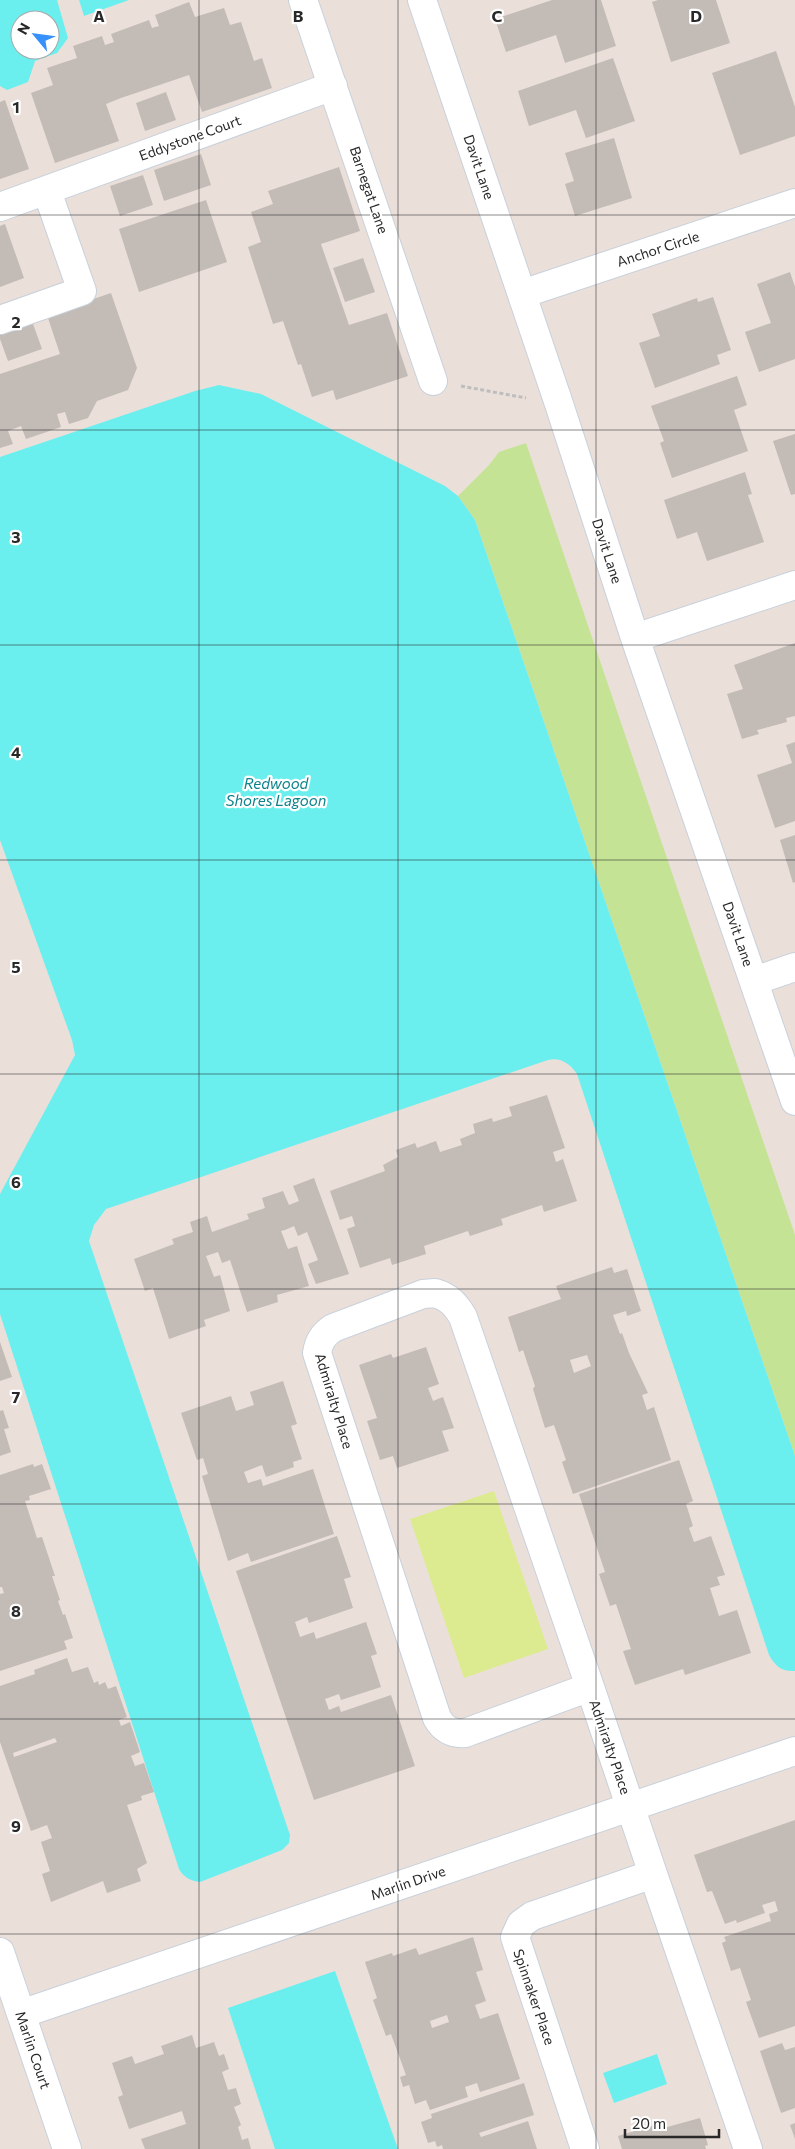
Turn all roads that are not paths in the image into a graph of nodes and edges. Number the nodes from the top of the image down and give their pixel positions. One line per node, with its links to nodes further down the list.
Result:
1 (303, 0): 3 (street, Barnegat Lane)
2 (422, 0): 7 (street, Davit Lane)
3 (333, 86): 4 (street, Eddystone Court); 9 (street, Barnegat Lane)
4 (47, 191): 6 (street, Eddystone Court); 8 (street)
5 (795, 203): 7 (street, Anchor Circle)
6 (0, 207)
7 (522, 294): 11 (street, Davit Lane)
8 (0, 320)
9 (433, 381)
10 (795, 585): 11 (street)
11 (635, 638): 13 (street, Davit Lane)
12 (795, 967): 13 (street)
13 (754, 981): 14 (street, Davit Lane)
14 (795, 1101)
15 (590, 1687): 15 (street, Admiralty Place); 17 (street, Admiralty Place)
16 (795, 1751): 17 (street, Marlin Drive)
17 (631, 1808): 18 (street); 20 (street, Marlin Drive)
18 (653, 1874): 22 (street, Spinnaker Place); 23 (street)
19 (0, 1952): 20 (street, Marlin Court)
20 (21, 2014): 21 (street, Marlin Court)
21 (67, 2149)
22 (585, 2149)
23 (748, 2149)

